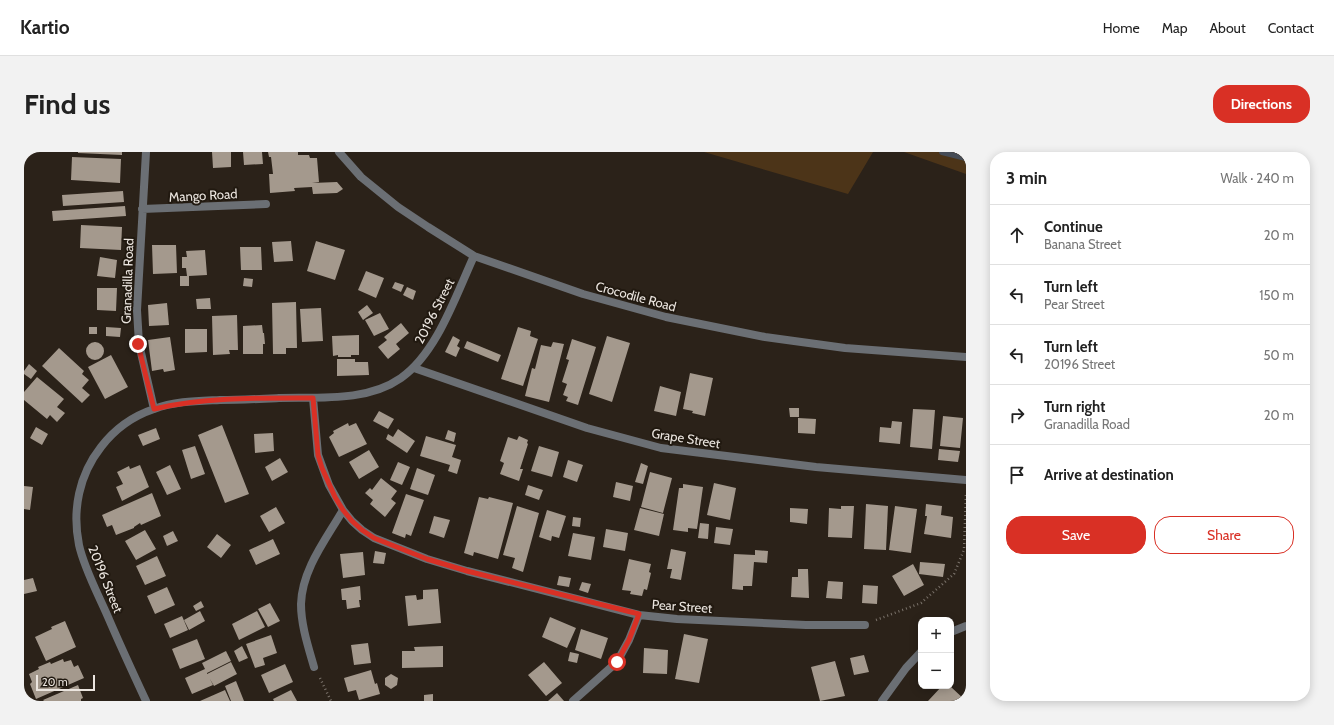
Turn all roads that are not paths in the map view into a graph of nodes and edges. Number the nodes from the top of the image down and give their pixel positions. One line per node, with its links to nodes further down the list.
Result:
1 (146, 152): 4 (street, Granadilla Road)
2 (339, 152): 5 (street, Crocodile Road)
3 (266, 204): 4 (street, Mango Road)
4 (142, 209): 9 (street, Granadilla Road)
5 (474, 256): 6 (street, Crocodile Road); 7 (street, 20196 Street)
6 (966, 357)
7 (414, 368): 8 (street, 20196 Street); 10 (street, Grape Street)
8 (313, 398): 9 (street, 20196 Street); 11 (street, Pear Street)
9 (154, 409): 18 (street, 20196 Street)
10 (966, 480)
11 (343, 510): 12 (street, Pear Street); 17 (street)
12 (639, 614): 13 (street, Pear Street); 19 (street)
13 (865, 625)
14 (966, 626): 15 (street)
15 (954, 631)
16 (920, 653): 20 (street)
17 (314, 667)
18 (146, 701)
19 (573, 701)
20 (882, 701)

